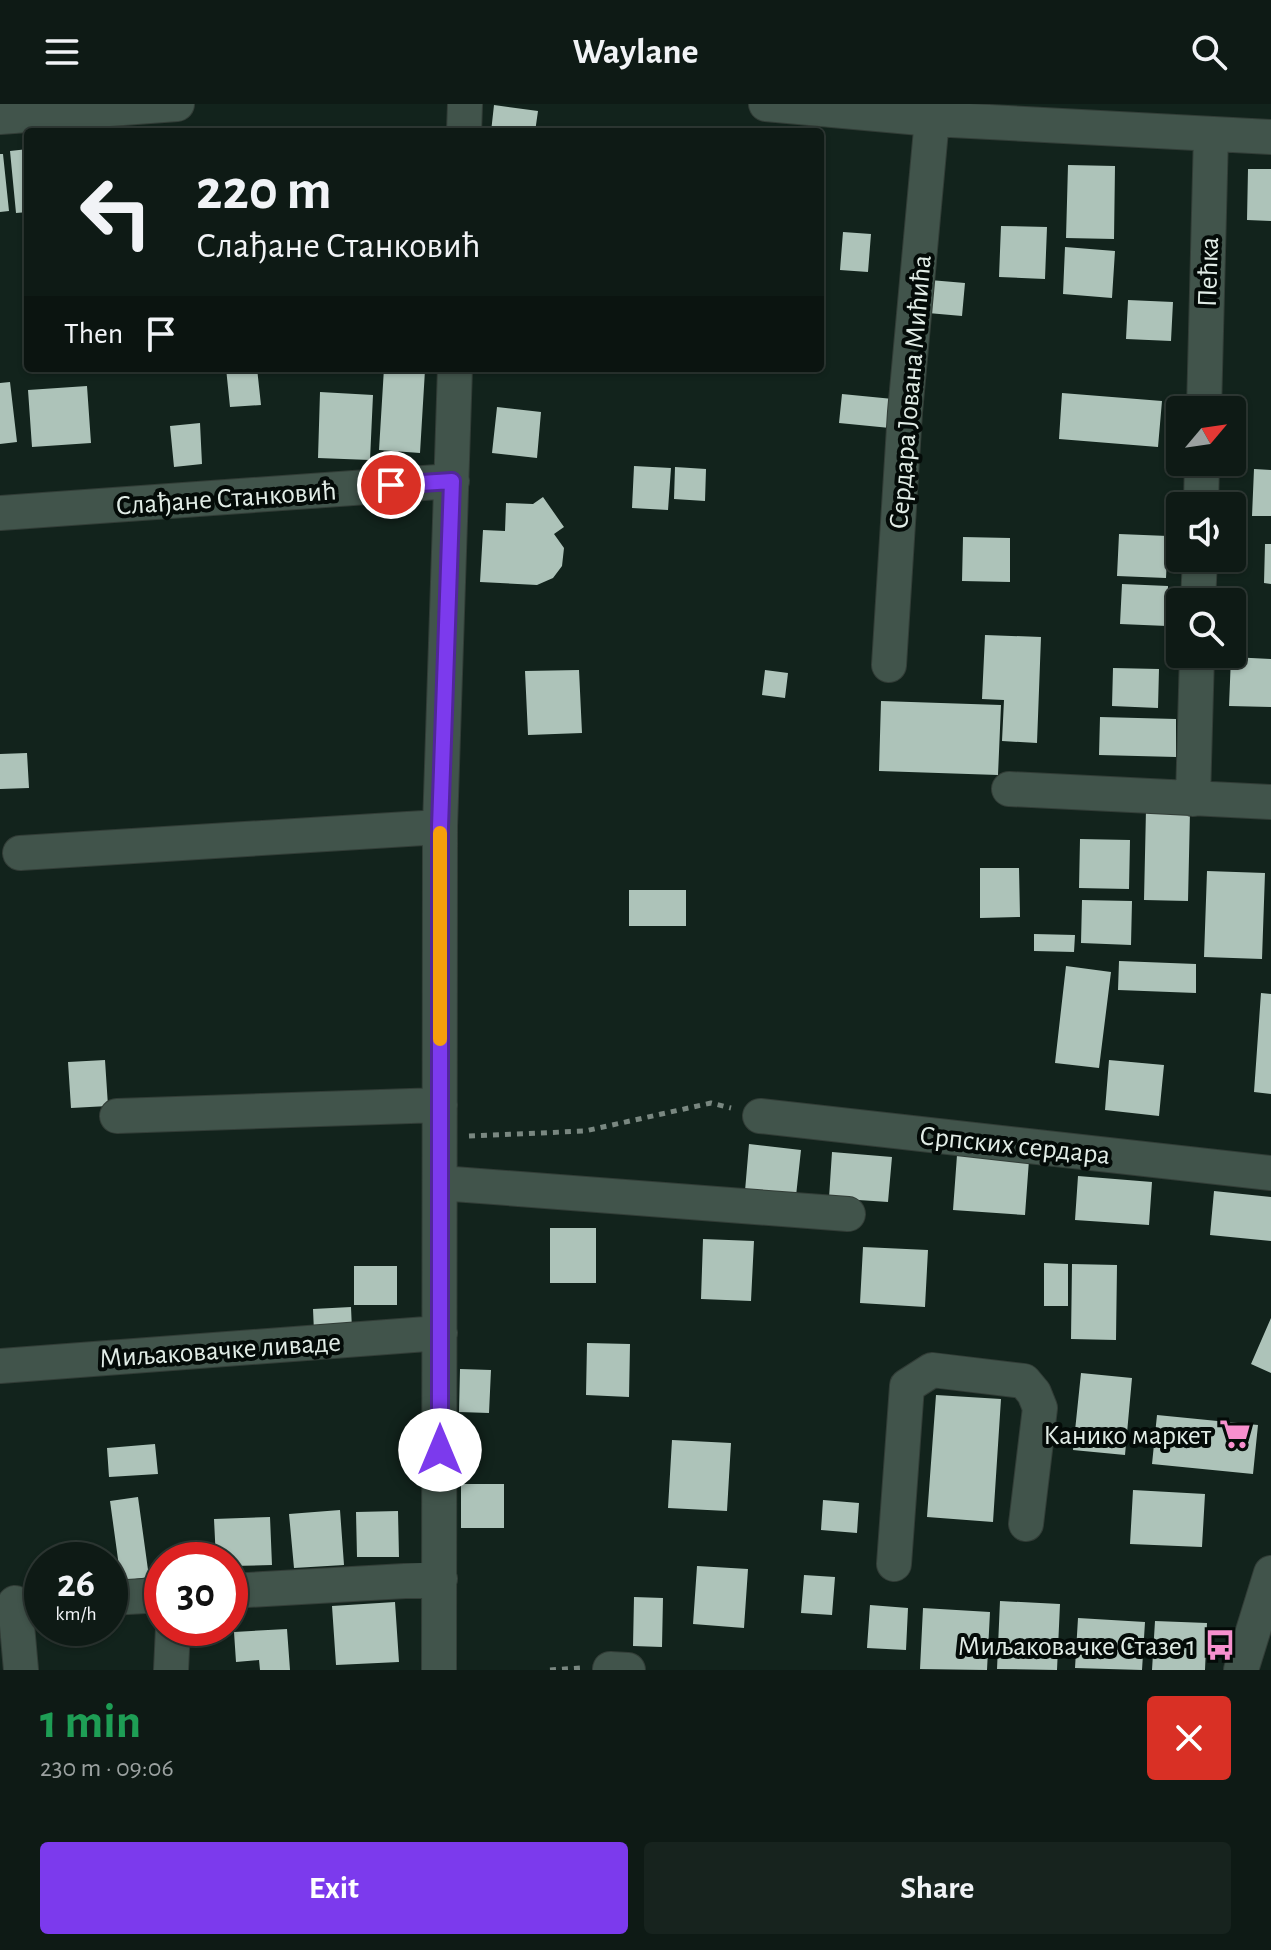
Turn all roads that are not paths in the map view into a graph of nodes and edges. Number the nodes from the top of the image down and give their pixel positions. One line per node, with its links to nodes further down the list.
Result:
1 (177, 104): 4 (street)
2 (465, 104): 6 (street)
3 (772, 114): 5 (street)
4 (0, 117)
5 (932, 119): 7 (street); 13 (street, Сердара Јована Мићића)
6 (464, 128)
7 (1211, 134): 8 (street); 10 (street, Пећка)
8 (1271, 137)
9 (455, 372): 11 (street)
10 (1204, 396)
11 (452, 481): 12 (street, Слађане Станковић); 18 (street)
12 (0, 513)
13 (889, 665)
14 (1197, 668): 16 (street)
15 (1009, 789): 16 (street)
16 (1193, 799): 17 (street)
17 (1271, 802)
18 (440, 827): 19 (street); 22 (street)
19 (20, 853)
20 (117, 1116): 22 (street)
21 (760, 1116): 23 (street, Српских сердара)
22 (440, 1121): 24 (street)
23 (1271, 1173)
24 (440, 1183): 25 (street); 26 (street)
25 (848, 1214)
26 (440, 1333): 27 (street, Миљаковачке ливаде); 31 (street)
27 (0, 1366)
28 (1026, 1524): 29 (street)
29 (894, 1564)
30 (1271, 1573): 38 (street)
31 (440, 1579): 32 (street); 37 (street)
32 (248, 1590)
33 (19, 1603): 35 (street)
34 (172, 1646): 36 (street)
35 (21, 1670)
36 (171, 1670)
37 (439, 1670)
38 (1241, 1670)

